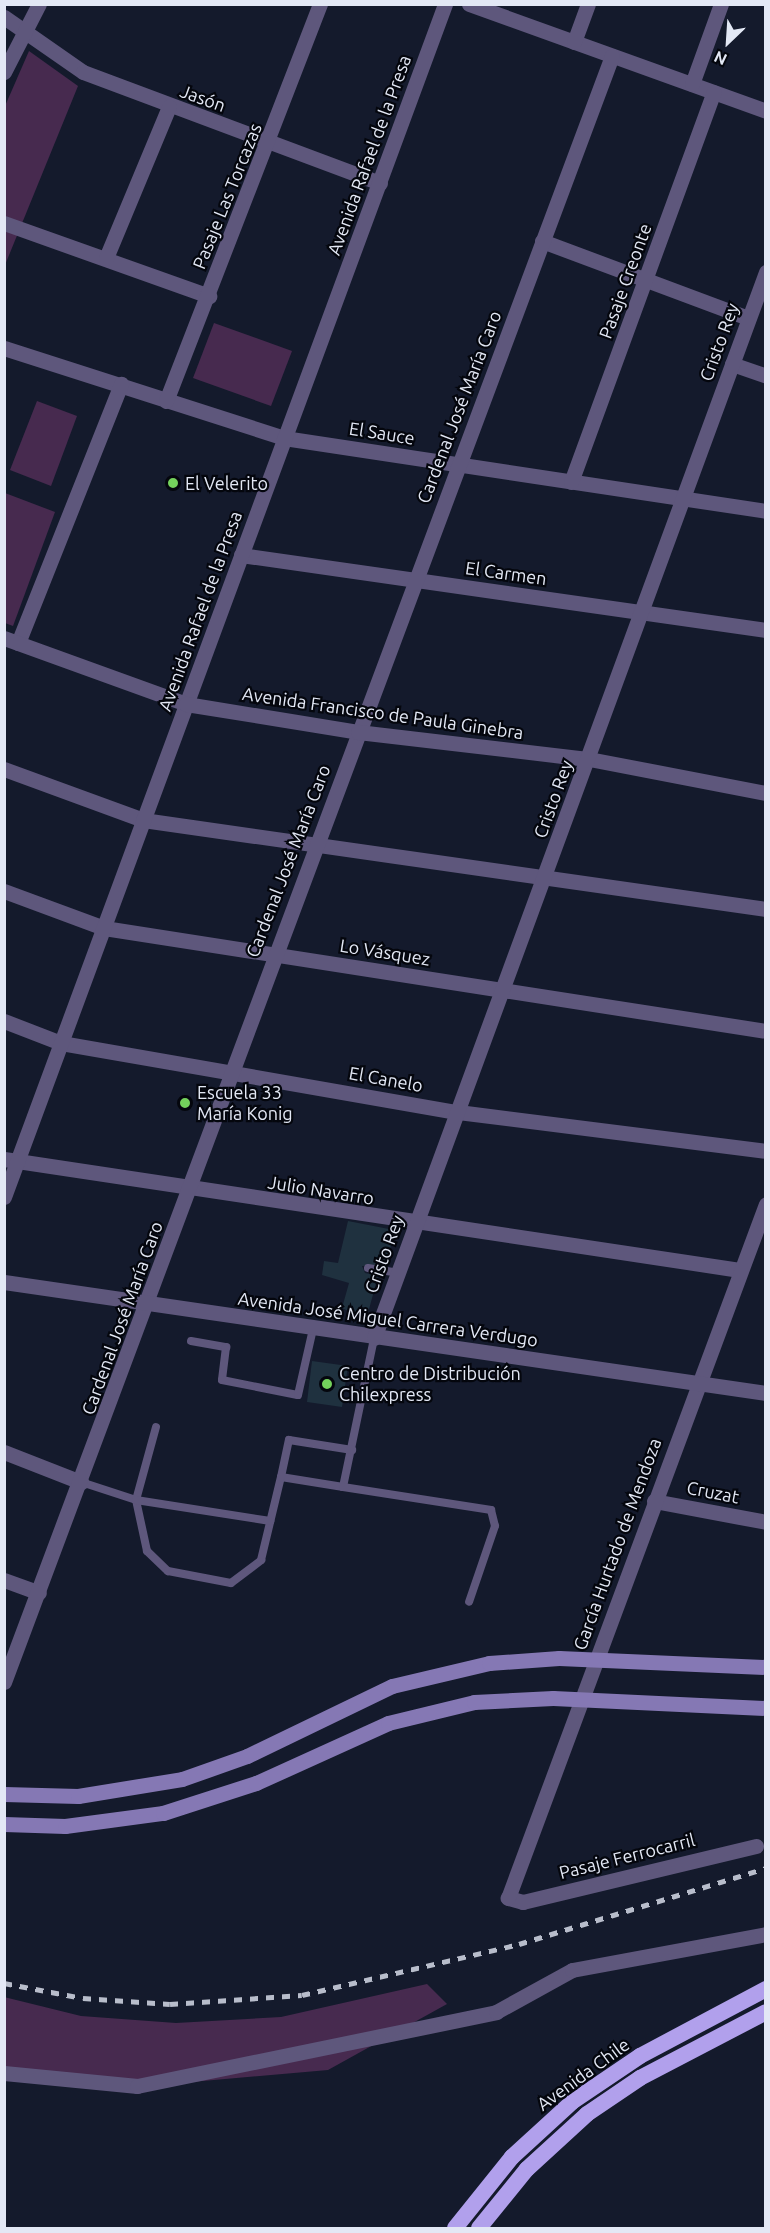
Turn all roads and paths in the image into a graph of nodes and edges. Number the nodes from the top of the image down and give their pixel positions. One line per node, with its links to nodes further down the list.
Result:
1 (320, 4): 16 (street, Pasaje Las Torcazas)
2 (445, 4): 17 (street, Avenida Rafael de la Presa)
3 (469, 4): 9 (street)
4 (588, 4): 9 (street)
5 (721, 4): 12 (street)
6 (34, 7): 8 (street)
7 (4, 17): 8 (street, Jasón)
8 (23, 30): 11 (street); 14 (street, Jasón)
9 (574, 42): 10 (street)
10 (612, 56): 12 (street); 19 (street, Cardenal José María Caro)
11 (4, 72)
12 (692, 84): 13 (street)
13 (714, 92): 15 (street); 22 (street, Pasaje Creonte)
14 (169, 107): 16 (street, Jasón); 20 (street)
15 (765, 111)
16 (270, 144): 17 (street, Jasón); 23 (street, Pasaje Las Torcazas)
17 (380, 183): 30 (street, Avenida Rafael de la Presa)
18 (4, 223): 20 (street)
19 (542, 241): 22 (street); 31 (street, Cardenal José María Caro)
20 (106, 258): 23 (street)
21 (765, 272): 24 (street, Cristo Rey)
22 (646, 280): 24 (street); 32 (street, Pasaje Creonte)
23 (209, 296): 29 (street, Pasaje Las Torcazas)
24 (748, 318): 26 (street, Cristo Rey)
25 (4, 348): 28 (street, El Sauce)
26 (732, 364): 27 (street); 33 (street, Cristo Rey)
27 (765, 376)
28 (121, 384): 29 (street, El Sauce); 39 (street)
29 (166, 401): 30 (street, El Sauce)
30 (284, 438): 31 (street, El Sauce); 35 (street, Avenida Rafael de la Presa)
31 (459, 465): 32 (street, El Sauce); 36 (street, Cardenal José María Caro)
32 (572, 482): 33 (street, El Sauce)
33 (683, 499): 34 (street, El Sauce); 37 (street, Cristo Rey)
34 (765, 511)
35 (241, 555): 36 (street, El Carmen); 40 (street, Avenida Rafael de la Presa)
36 (415, 579): 37 (street, El Carmen); 41 (street, Cardenal José María Caro)
37 (643, 612): 38 (street, El Carmen); 42 (street, Cristo Rey)
38 (765, 630)
39 (11, 640): 40 (street, Avenida Francisco de Paula Ginebra)
40 (186, 704): 41 (street, Avenida Francisco de Paula Ginebra); 45 (street, Avenida Rafael de la Presa)
41 (358, 732): 42 (street, Avenida Francisco de Paula Ginebra); 46 (street, Cardenal José María Caro)
42 (589, 759): 44 (street, Avenida Francisco de Paula Ginebra); 47 (street, Cristo Rey)
43 (4, 769): 45 (street)
44 (765, 793)
45 (143, 820): 46 (street); 50 (street, Avenida Rafael de la Presa)
46 (316, 844): 47 (street); 51 (street, Cardenal José María Caro)
47 (545, 878): 49 (street); 52 (street, Cristo Rey)
48 (4, 891): 50 (street, Lo Vásquez)
49 (765, 909)
50 (104, 928): 51 (street, Lo Vásquez); 55 (street, Avenida Rafael de la Presa)
51 (274, 955): 52 (street, Lo Vásquez); 56 (street, Cardenal José María Caro)
52 (503, 990): 54 (street, Lo Vásquez); 57 (street, Cristo Rey)
53 (4, 1021): 55 (street, El Canelo)
54 (765, 1031)
55 (61, 1043): 56 (street, El Canelo); 59 (street, Avenida Rafael de la Presa)
56 (231, 1070): 57 (street, El Canelo); 60 (street, Cardenal José María Caro)
57 (458, 1112): 58 (street, El Canelo); 63 (street, Cristo Rey)
58 (765, 1151)
59 (11, 1162): 60 (street, Julio Navarro); 61 (street, Avenida Rafael de la Presa)
60 (189, 1190): 63 (street, Julio Navarro); 68 (street, Cardenal José María Caro)
61 (4, 1197)
62 (765, 1204): 65 (street, García Hurtado de Mendoza)
63 (416, 1225): 65 (street, Julio Navarro); 66 (street, Cristo Rey)
64 (368, 1268): 66 (lane)
65 (740, 1270): 72 (street, García Hurtado de Mendoza)
66 (398, 1274): 70 (street, Cristo Rey)
67 (4, 1282): 68 (street, Avenida José Miguel Carrera Verdugo)
68 (151, 1302): 69 (street, Avenida José Miguel Carrera Verdugo); 78 (street, Cardenal José María Caro)
69 (313, 1329): 70 (street, Avenida José Miguel Carrera Verdugo); 71 (lane)
70 (374, 1338): 72 (street, Avenida José Miguel Carrera Verdugo); 75 (lane)
71 (191, 1341)
72 (697, 1383): 73 (street, Avenida José Miguel Carrera Verdugo); 81 (street, García Hurtado de Mendoza)
73 (765, 1393)
74 (156, 1427): 80 (lane)
75 (352, 1450): 77 (lane); 79 (lane)
76 (4, 1452): 78 (street)
77 (281, 1477): 79 (lane); 82 (lane)
78 (81, 1482): 80 (lane); 85 (street, Cardenal José María Caro)
79 (343, 1487): 86 (lane)
80 (136, 1500): 82 (lane); 82 (lane)
81 (654, 1501): 83 (street, Cruzat); 87 (street, García Hurtado de Mendoza)
82 (270, 1521)
83 (765, 1522)
84 (4, 1580): 85 (street)
85 (39, 1593): 89 (street, Cardenal José María Caro)
86 (469, 1602)
87 (596, 1659): 88 (main road); 90 (street, García Hurtado de Mendoza); 92 (main road)
88 (765, 1667)
89 (4, 1682)
90 (580, 1700): 91 (main road); 93 (main road); 95 (street, García Hurtado de Mendoza)
91 (765, 1708)
92 (4, 1794)
93 (4, 1824)
94 (756, 1846): 95 (street, Pasaje Ferrocarril)
95 (508, 1898)
96 (765, 1934): 99 (street)
97 (765, 1989): 100 (highway, Avenida Chile)
98 (765, 2012): 101 (highway, Avenida Chile)
99 (4, 2073)
100 (455, 2229)
101 (479, 2229)

